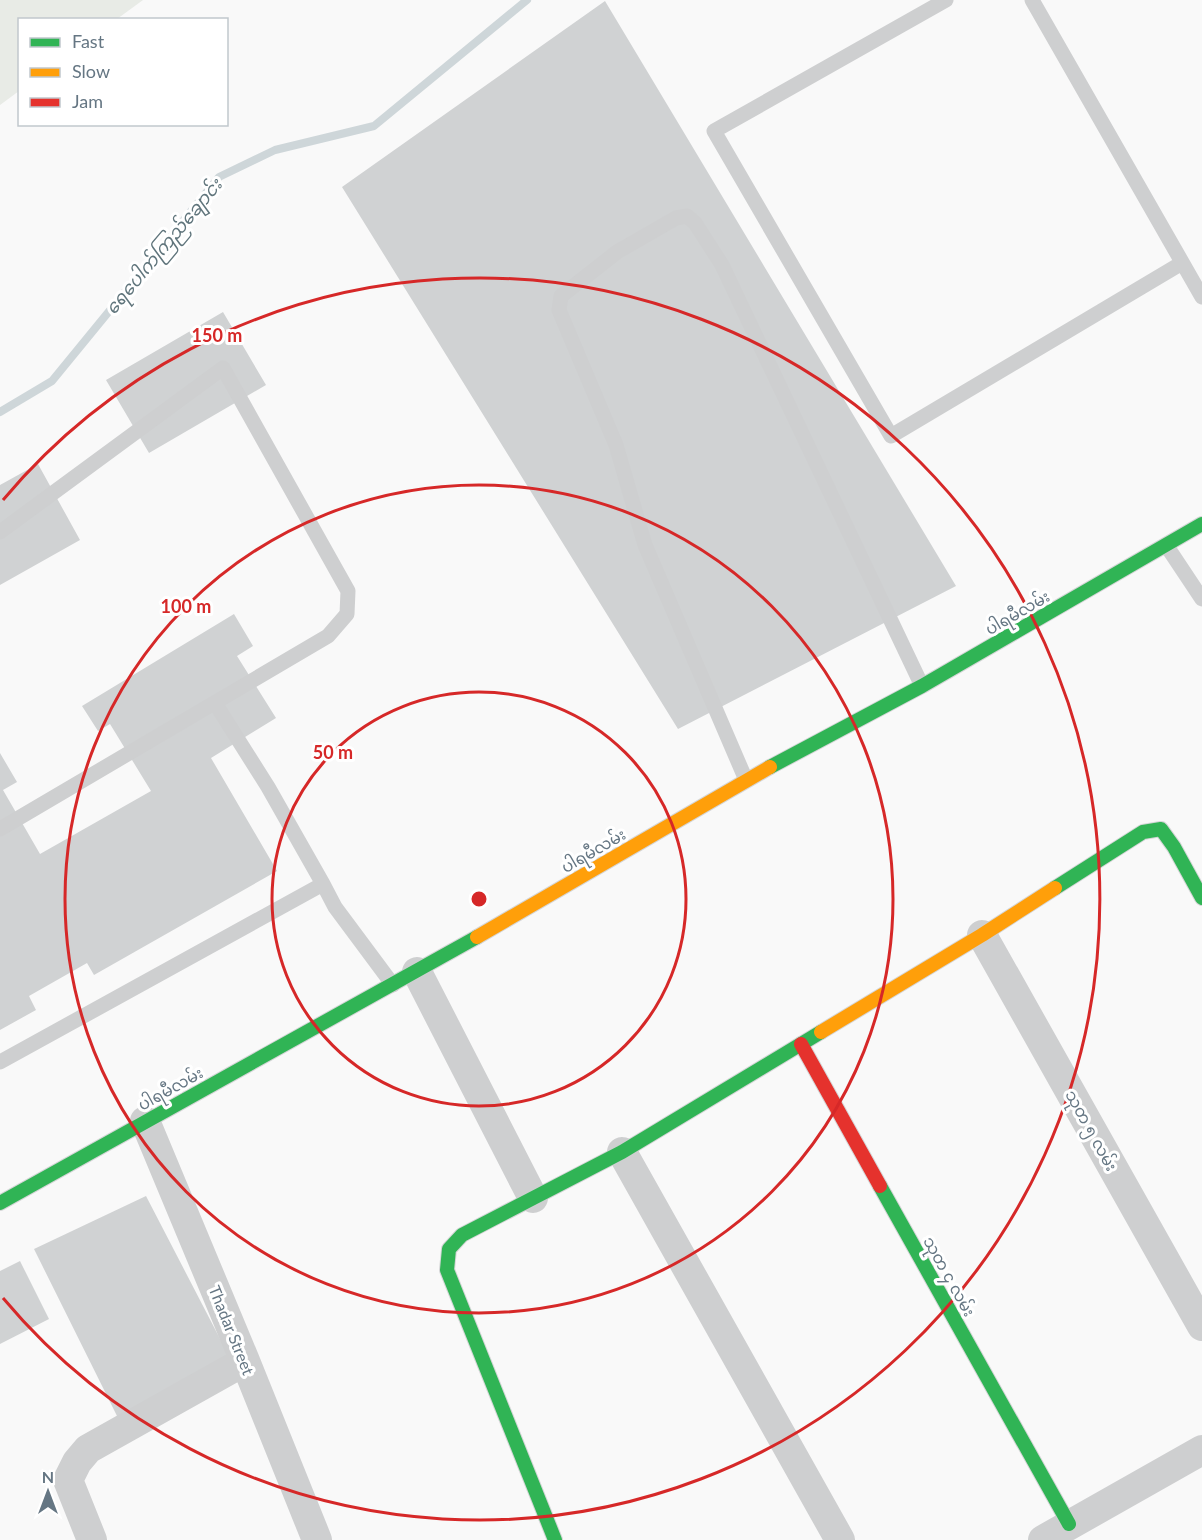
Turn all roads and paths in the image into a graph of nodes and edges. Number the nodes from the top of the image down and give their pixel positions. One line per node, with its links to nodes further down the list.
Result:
1 (946, 0): 3 (lane)
2 (1032, 0): 3 (lane)
3 (1182, 263): 4 (lane)
4 (1202, 297)
5 (1202, 524): 7 (street, ပါရမီလမ်း)
6 (0, 532): 10 (lane)
7 (1166, 545): 8 (lane); 9 (street, ပါရမီလမ်း)
8 (1202, 599)
9 (922, 686): 11 (street, ပါရမီလမ်း); 11 (lane)
10 (215, 703): 12 (lane); 13 (lane)
11 (746, 780): 16 (street, ပါရမီလမ်း)
12 (0, 830)
13 (323, 884): 16 (lane); 18 (lane)
14 (1202, 898): 15 (street)
15 (982, 935): 17 (street); 23 (street, သုတ ၅ လမ်း)
16 (405, 979): 19 (street, ပါရမီလမ်း); 21 (street)
17 (801, 1044): 20 (street); 26 (street, သုတ ၄ လမ်း)
18 (0, 1062)
19 (145, 1121): 22 (street, ပါရမီလမ်း); 24 (street, Thadar Street)
20 (622, 1152): 21 (street); 30 (street)
21 (533, 1198): 29 (street)
22 (0, 1203)
23 (1202, 1326)
24 (245, 1361): 27 (street); 28 (street, Thadar Street)
25 (1202, 1450): 26 (street)
26 (1069, 1524): 31 (street)
27 (93, 1540)
28 (317, 1540)
29 (555, 1540)
30 (840, 1540)
31 (1043, 1540)

